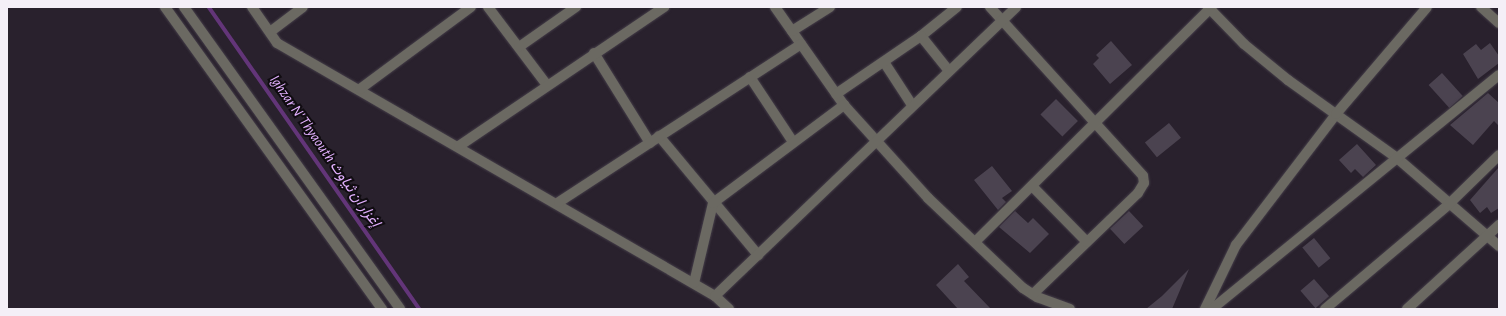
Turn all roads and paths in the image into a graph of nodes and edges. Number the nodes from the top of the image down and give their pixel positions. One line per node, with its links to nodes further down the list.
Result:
1 (165, 7): 56 (street)
2 (184, 7): 57 (street)
3 (252, 7): 20 (street)
4 (303, 7): 20 (street)
5 (471, 7): 30 (street)
6 (488, 7): 23 (street)
7 (576, 7): 23 (street)
8 (664, 7): 24 (street)
9 (775, 7): 19 (street)
10 (830, 7): 19 (street)
11 (957, 7): 21 (street)
12 (990, 7): 17 (street)
13 (1016, 7): 17 (street)
14 (1427, 7): 34 (street)
15 (1480, 7): 18 (street)
16 (1210, 8): 34 (street); 35 (street)
17 (1002, 22): 26 (street); 35 (street)
18 (1499, 23)
19 (792, 31): 22 (street)
20 (270, 32): 30 (street)
21 (921, 36): 25 (street); 26 (street)
22 (801, 44): 28 (street); 31 (street)
23 (519, 47): 29 (street)
24 (594, 53): 29 (street); 39 (street)
25 (884, 62): 31 (street); 32 (street)
26 (949, 72): 32 (street)
27 (1499, 76): 42 (street)
28 (750, 77): 36 (street); 37 (street)
29 (547, 85): 40 (street)
30 (360, 88): 40 (street)
31 (836, 94): 33 (street)
32 (912, 105): 38 (street)
33 (844, 106): 37 (street); 38 (street)
34 (1336, 114): 42 (street); 60 (street)
35 (1096, 123): 43 (street); 50 (street)
36 (659, 136): 39 (street); 45 (street)
37 (793, 142): 45 (street)
38 (875, 142): 49 (street); 52 (street)
39 (650, 143): 44 (street)
40 (459, 146): 44 (street)
41 (1499, 154): 46 (street)
42 (1398, 158): 46 (street); 61 (street)
43 (1032, 186): 49 (street); 50 (street)
44 (559, 202): 53 (street)
45 (713, 203): 52 (street); 53 (street)
46 (1448, 205): 48 (street); 62 (street)
47 (1499, 226): 48 (street)
48 (1488, 236): 51 (street); 63 (street)
49 (975, 242): 54 (street)
50 (1087, 242): 54 (street)
51 (1499, 246)
52 (758, 255): 55 (street)
53 (694, 283): 55 (street)
54 (1033, 294): 59 (street)
55 (715, 296): 58 (street)
56 (382, 309)
57 (400, 309)
58 (729, 309)
59 (1070, 309)
60 (1205, 309)
61 (1212, 309)
62 (1325, 309)
63 (1407, 309)

